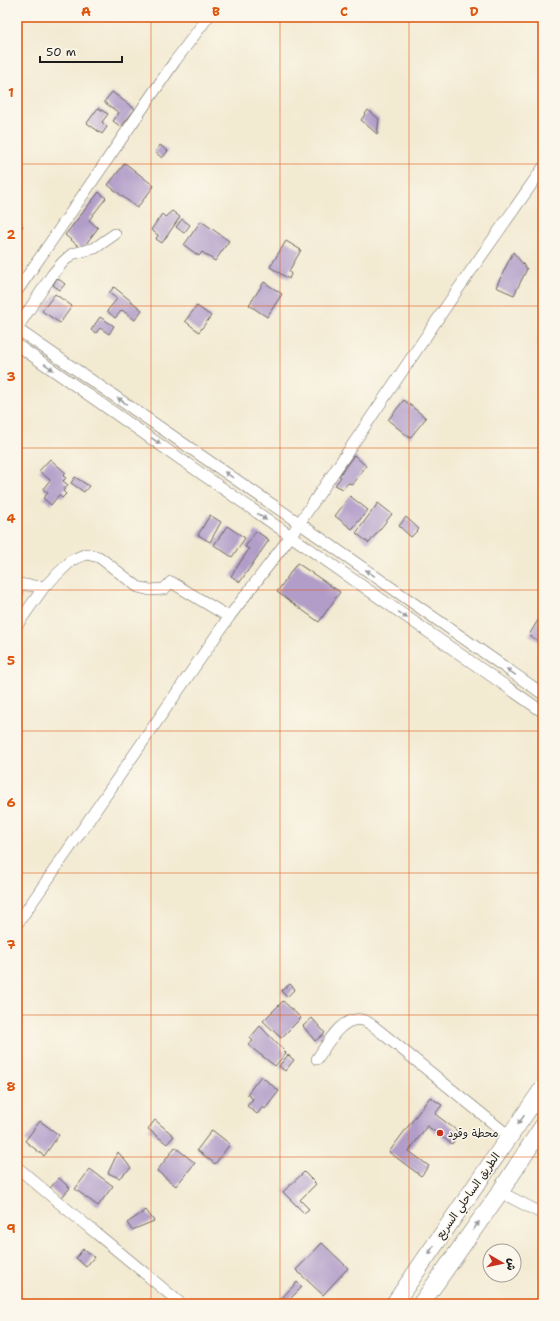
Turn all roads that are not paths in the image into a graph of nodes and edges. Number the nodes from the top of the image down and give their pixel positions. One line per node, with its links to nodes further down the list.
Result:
1 (208, 17): 4 (street)
2 (543, 168): 9 (street)
3 (115, 234): 5 (street)
4 (17, 291)
5 (17, 329): 7 (street, one-way to 5)
6 (17, 345): 8 (street, one-way to 8)
7 (183, 443): 8 (street); 9 (street, one-way to 7)
8 (174, 454): 10 (street, one-way to 10)
9 (299, 523): 10 (street); 12 (street, one-way to 9)
10 (290, 537): 14 (street); 15 (street)
11 (17, 584): 13 (street)
12 (389, 586): 14 (street); 17 (street, one-way to 12)
13 (44, 587): 15 (street); 16 (street)
14 (381, 600): 18 (street, one-way to 18)
15 (229, 617): 19 (street)
16 (17, 625)
17 (543, 694)
18 (543, 712)
19 (17, 924)
20 (317, 1059): 23 (street)
21 (543, 1088): 23 (highway, الطريق الساحلي السريع, one-way to 23)
22 (543, 1126): 25 (highway, الطريق الساحلي السريع)
23 (510, 1136): 28 (highway, الطريق الساحلي السريع, one-way to 28)
24 (17, 1167): 27 (street)
25 (500, 1192): 26 (street); 29 (highway, الطريق الساحلي السريع, one-way to 25)
26 (543, 1214)
27 (180, 1304)
28 (394, 1304)
29 (421, 1304)

